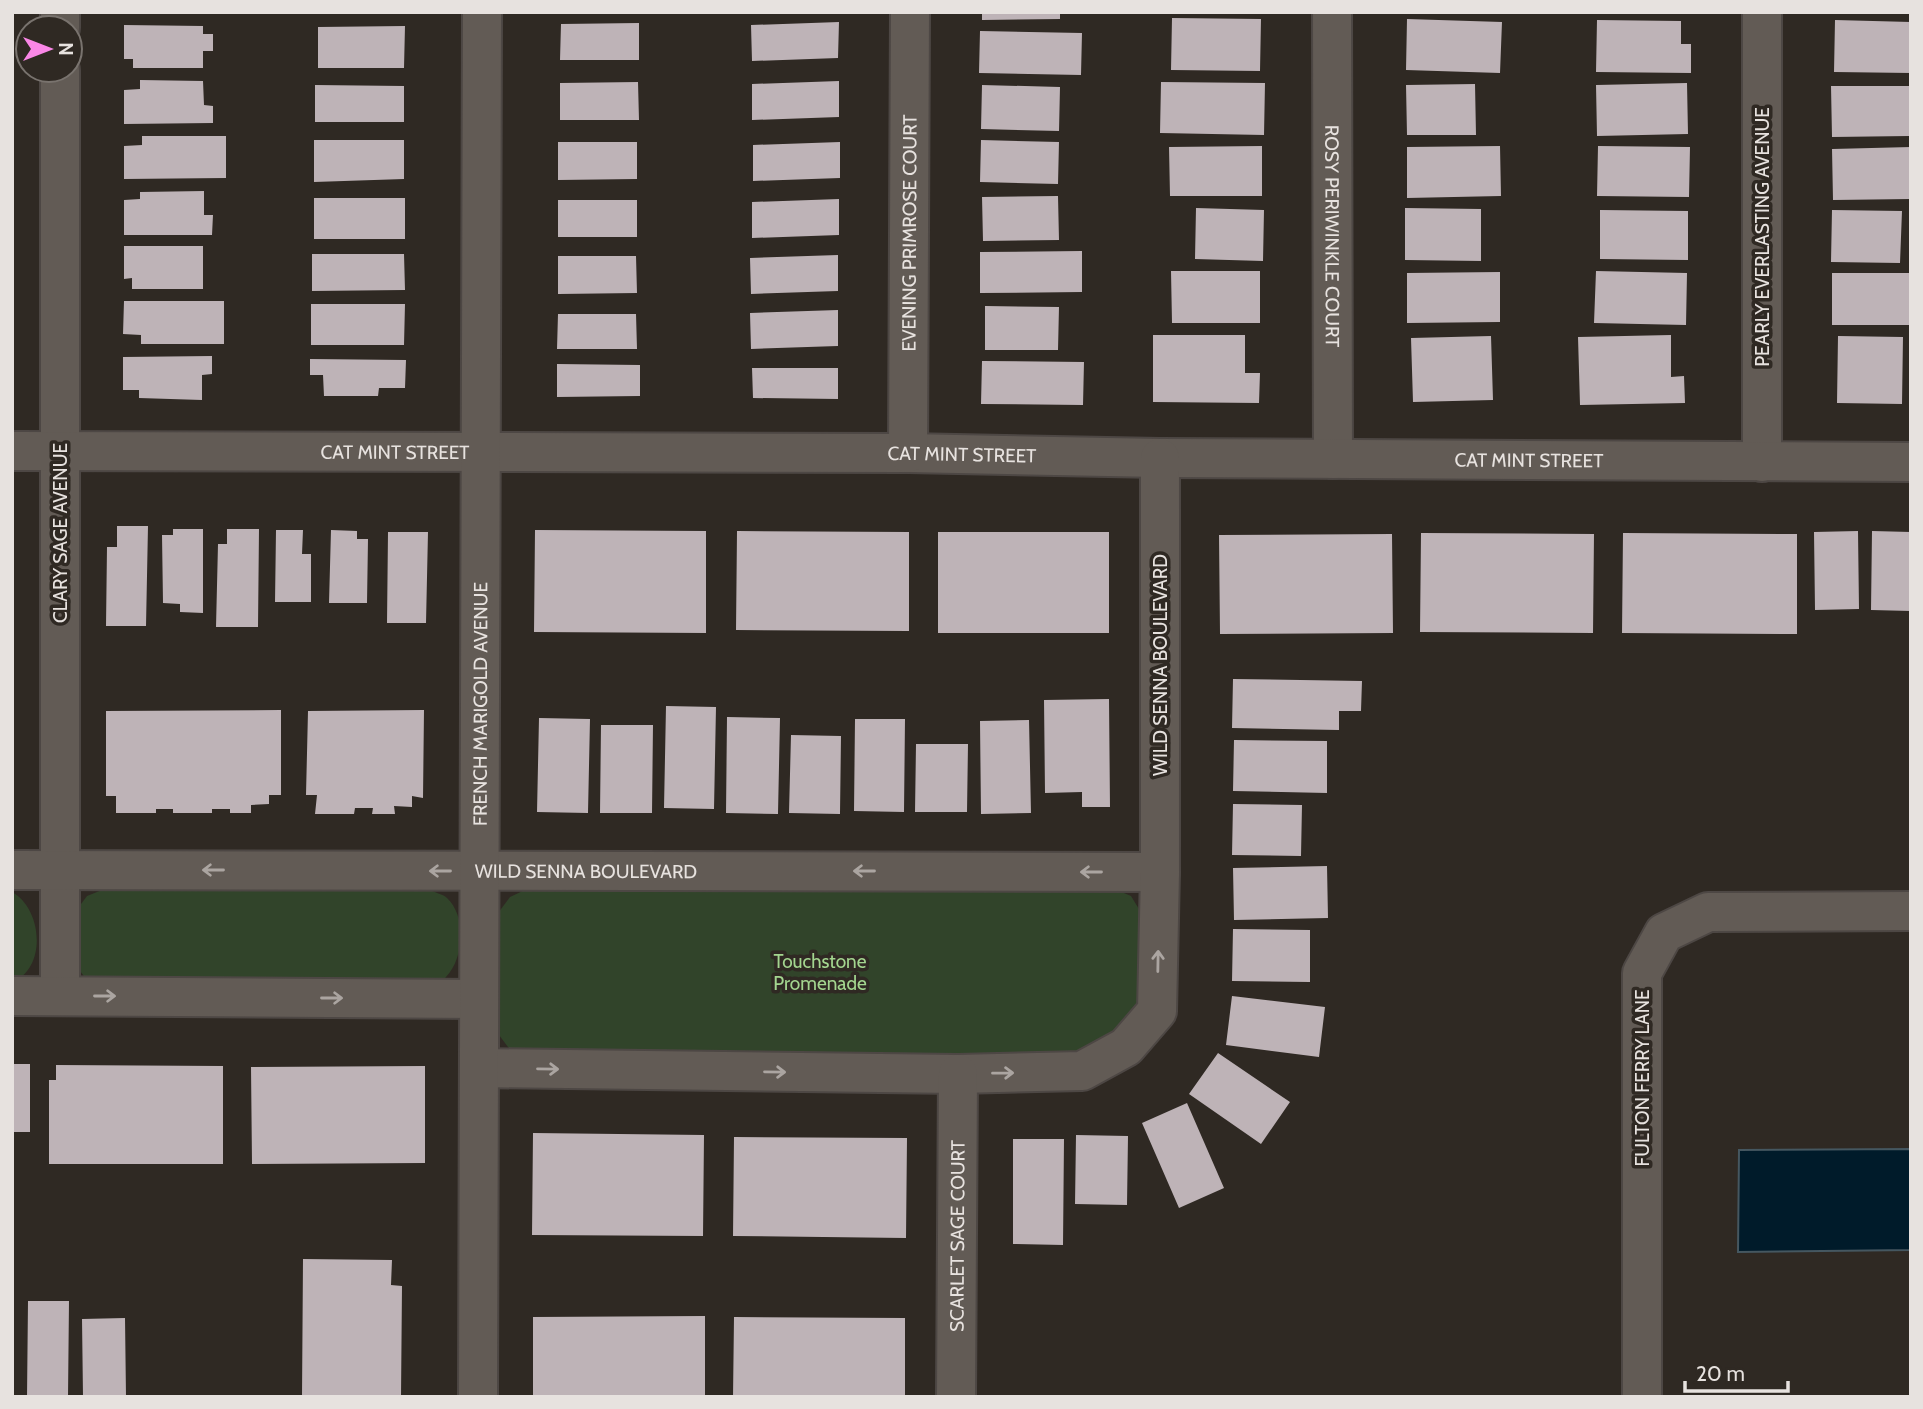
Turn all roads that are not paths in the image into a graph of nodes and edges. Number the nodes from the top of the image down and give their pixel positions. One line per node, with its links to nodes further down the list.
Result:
1 (482, 12): 8 (street, FRENCH MARIGOLD AVENUE)
2 (910, 12): 9 (street, EVENING PRIMROSE COURT)
3 (1332, 12): 11 (street, ROSY PERIWINKLE COURT)
4 (1762, 12): 12 (street, PEARLY EVERLASTING AVENUE)
5 (61, 84): 7 (street, CLARY SAGE AVENUE)
6 (12, 451): 7 (street, CAT MINT STREET)
7 (61, 452): 8 (street, CAT MINT STREET); 15 (street, CLARY SAGE AVENUE)
8 (481, 452): 9 (street, CAT MINT STREET); 16 (street, FRENCH MARIGOLD AVENUE)
9 (908, 453): 10 (street, CAT MINT STREET)
10 (1160, 458): 11 (street, CAT MINT STREET); 17 (street, WILD SENNA BOULEVARD)
11 (1333, 459): 12 (street, CAT MINT STREET)
12 (1762, 462): 13 (street, CAT MINT STREET)
13 (1911, 462)
14 (12, 870): 15 (street, WILD SENNA BOULEVARD)
15 (61, 870): 16 (street, WILD SENNA BOULEVARD, one-way to 15); 20 (street, CLARY SAGE AVENUE)
16 (479, 871): 17 (street, WILD SENNA BOULEVARD, one-way to 16); 21 (street, FRENCH MARIGOLD AVENUE)
17 (1160, 872): 23 (street, WILD SENNA BOULEVARD, one-way to 17)
18 (1911, 911): 26 (street, FULTON FERRY LANE)
19 (12, 996): 20 (street)
20 (61, 996): 21 (street, one-way to 21)
21 (479, 999): 22 (street, FRENCH MARIGOLD AVENUE)
22 (479, 1068): 23 (street, WILD SENNA BOULEVARD, one-way to 23); 24 (street, FRENCH MARIGOLD AVENUE)
23 (958, 1074): 25 (street, SCARLET SAGE COURT)
24 (478, 1397)
25 (956, 1397)
26 (1643, 1397)

